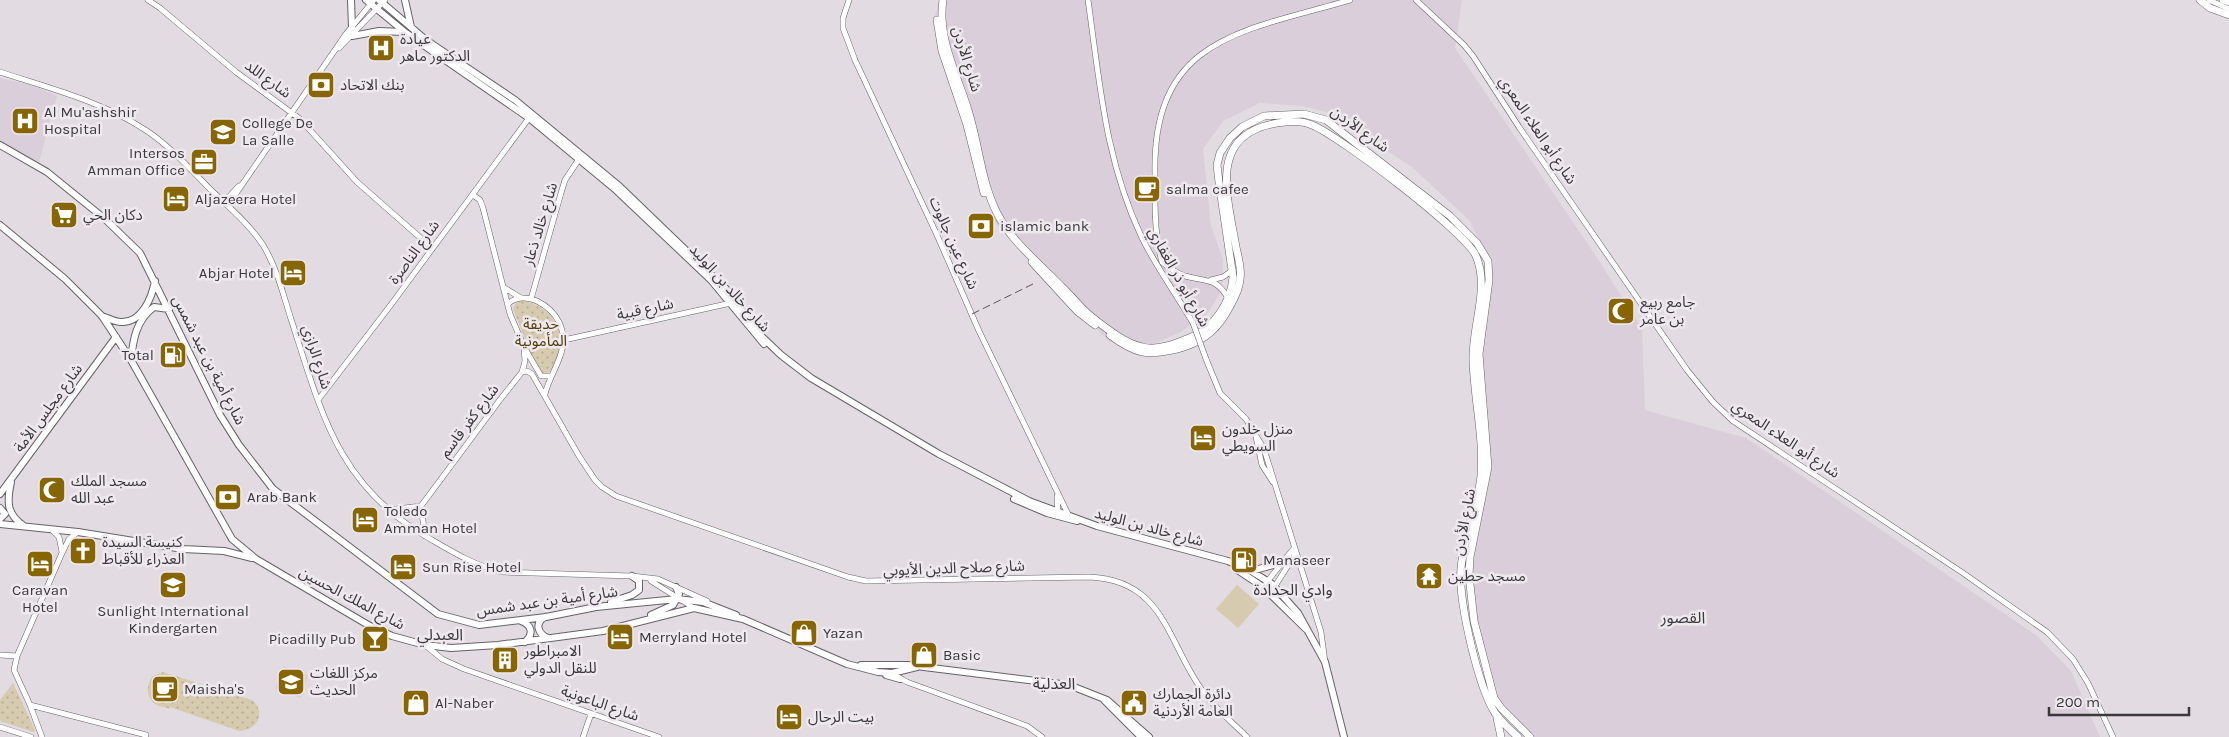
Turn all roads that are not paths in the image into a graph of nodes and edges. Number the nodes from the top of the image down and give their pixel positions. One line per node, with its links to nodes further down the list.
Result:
1 (148, 0): 26 (street, شارع اللد)
2 (351, 0): 21 (main road)
3 (405, 0): 22 (main road)
4 (849, 0): 58 (street, شارع عين جالوت)
5 (938, 0): 36 (highway, شارع الأردن)
6 (943, 0): 36 (highway, شارع الأردن)
7 (1088, 0): 71 (street, شارع أبو ذر الغفاري, bridge)
8 (1350, 0): 40 (street)
9 (1411, 0): 18 (street, شارع أبو العلاء المعري)
10 (1416, 0): 18 (street, شارع أبو العلاء المعري)
11 (2200, 0): 20 (highway)
12 (2208, 0): 19 (street)
13 (2223, 0): 16 (highway)
14 (370, 1): 17 (main road, شارع خالد بن الوليد); 21 (street)
15 (382, 1): 17 (street); 22 (main road, شارع خالد بن الوليد)
16 (2229, 2)
17 (377, 9): 22 (main road, شارع خالد بن الوليد); 23 (street)
18 (1424, 9): 122 (street, شارع أبو العلاء المعري)
19 (2229, 9)
20 (2229, 15)
21 (352, 27): 24 (street)
22 (408, 31): 23 (main road); 27 (main road, شارع خالد بن الوليد); 63 (main road, شارع خالد بن الوليد)
23 (352, 36): 24 (street)
24 (337, 50): 26 (street)
25 (0, 72): 33 (street, شارع الرازي)
26 (293, 112): 33 (street); 35 (street, شارع اللد)
27 (529, 118): 29 (main road, شارع خالد بن الوليد); 32 (street, شارع الناصرة)
28 (0, 145): 39 (main road, شارع أمية بن عبد شمس)
29 (578, 159): 44 (street, شارع خالد ذعار); 45 (main road, شارع خالد بن الوليد)
30 (1389, 167): 31 (highway); 37 (highway, شارع الأردن); 121 (highway, شارع الأردن)
31 (1384, 174): 38 (highway, شارع الأردن); 106 (highway, شارع الأردن)
32 (473, 195): 35 (street, شارع الناصرة); 41 (street)
33 (226, 204): 56 (street, شارع الرازي)
34 (0, 224): 48 (main road, شارع الملك الحسين)
35 (432, 248): 56 (street, شارع الناصرة)
36 (1040, 267): 38 (highway, شارع الأردن)
37 (1233, 270): 40 (street); 43 (highway, شارع الأردن)
38 (1049, 277): 43 (highway, شارع الأردن)
39 (155, 280): 47 (main road, شارع أمية بن عبد شمس); 48 (main road)
40 (1211, 280): 43 (street)
41 (502, 287): 42 (street); 46 (street)
42 (522, 298): 44 (street); 46 (street)
43 (1228, 298)
44 (531, 299): 50 (street)
45 (731, 303): 50 (street, شارع قبية); 63 (main road, شارع خالد بن الوليد)
46 (508, 304): 51 (street)
47 (169, 309): 52 (main road); 90 (main road, شارع أمية بن عبد شمس)
48 (102, 316): 49 (main road, شارع الملك الحسين)
49 (116, 337): 52 (main road, شارع الملك الحسين); 57 (main road, شارع مجلس الأمة)
50 (564, 340): 54 (street)
51 (524, 347): 53 (street); 54 (street)
52 (131, 360): 74 (main road, شارع الملك الحسين)
53 (522, 372): 55 (street); 60 (street, شارع كفر قاسم)
54 (550, 376): 55 (street)
55 (545, 394): 117 (street, شارع صلاح الدين الأيوبي)
56 (318, 400): 62 (street, شارع الرازي)
57 (11, 480): 59 (main road, شارع مجلس الأمة); 67 (main road)
58 (1057, 492): 63 (street, شارع عين جالوت); 64 (street, شارع عين جالوت)
59 (0, 494)
60 (421, 506): 62 (street); 70 (street)
61 (0, 508): 65 (main road)
62 (387, 510): 70 (street, شارع الرازي)
63 (1058, 514): 64 (main road, شارع خالد بن الوليد)
64 (1069, 517): 73 (main road, شارع خالد بن الوليد)
65 (0, 519)
66 (0, 524): 67 (main road)
67 (25, 526): 68 (main road)
68 (51, 529): 69 (main road); 72 (street)
69 (78, 532): 72 (street); 74 (main road)
70 (425, 536): 77 (street, شارع الرازي)
71 (1295, 551): 75 (street); 80 (street); 98 (street, شارع أبو ذر الغفاري)
72 (62, 553): 97 (street)
73 (1209, 555): 76 (main road, شارع خالد بن الوليد); 82 (main road, شارع خالد بن الوليد)
74 (256, 559): 95 (main road, شارع الملك الحسين)
75 (1281, 563): 76 (main road); 79 (street)
76 (1250, 571): 79 (main road, شارع خالد بن الوليد)
77 (632, 576): 78 (street, شارع الرازي); 86 (main road)
78 (644, 578): 81 (street, شارع الرازي); 84 (street, شارع الرازي)
79 (1268, 581): 80 (main road, شارع خالد بن الوليد); 82 (street)
80 (1274, 586): 83 (street); 92 (main road, شارع خالد بن الوليد)
81 (676, 588): 84 (main road); 85 (street, شارع الرازي)
82 (1263, 588): 83 (main road, شارع خالد بن الوليد)
83 (1270, 594): 92 (main road, شارع خالد بن الوليد)
84 (677, 599): 85 (main road, شارع أمية بن عبد شمس); 86 (main road, شارع أمية بن عبد شمس); 87 (street, شارع الرازي); 91 (main road)
85 (712, 604): 89 (main road, شارع أمية بن عبد شمس)
86 (596, 607): 88 (main road, شارع أمية بن عبد شمس)
87 (694, 608): 89 (main road, شارع الملك الحسين); 91 (main road, شارع الملك الحسين)
88 (546, 617): 90 (main road, شارع أمية بن عبد شمس); 93 (main road)
89 (743, 619): 99 (main road, شارع الملك الحسين)
90 (521, 621): 94 (main road)
91 (634, 622): 93 (main road, شارع الملك الحسين)
92 (1309, 631): 98 (main road, شارع خالد بن الوليد)
93 (548, 638): 94 (main road, شارع الملك الحسين)
94 (525, 642): 95 (main road, شارع الملك الحسين)
95 (425, 645): 107 (street, شارع الباعونية)
96 (0, 656): 97 (street)
97 (17, 656): 105 (street)
98 (1325, 662): 118 (main road, شارع خالد بن الوليد)
99 (852, 665): 100 (main road, شارع الملك الحسين); 101 (main road, شارع الملك الحسين)
100 (897, 669): 101 (main road, شارع الملك الحسين); 102 (street); 103 (street); 104 (main road, شارع الملك الحسين)
101 (878, 672): 102 (main road)
102 (900, 679): 103 (street)
103 (907, 682): 114 (street)
104 (1101, 698): 115 (main road, شارع الملك الحسين); 116 (main road, شارع الملك الحسين)
105 (30, 705): 109 (street); 111 (street)
106 (1496, 713): 119 (highway); 120 (highway, شارع الأردن)
107 (591, 714): 112 (street); 113 (street, شارع الباعونية)
108 (0, 727): 110 (street)
109 (145, 736)
110 (31, 737)
111 (42, 737)
112 (583, 737)
113 (659, 737)
114 (1042, 737)
115 (1141, 737)
116 (1149, 737)
117 (1247, 737)
118 (1344, 737)
119 (1501, 737)
120 (1518, 737)
121 (1530, 737)
122 (2113, 737)

